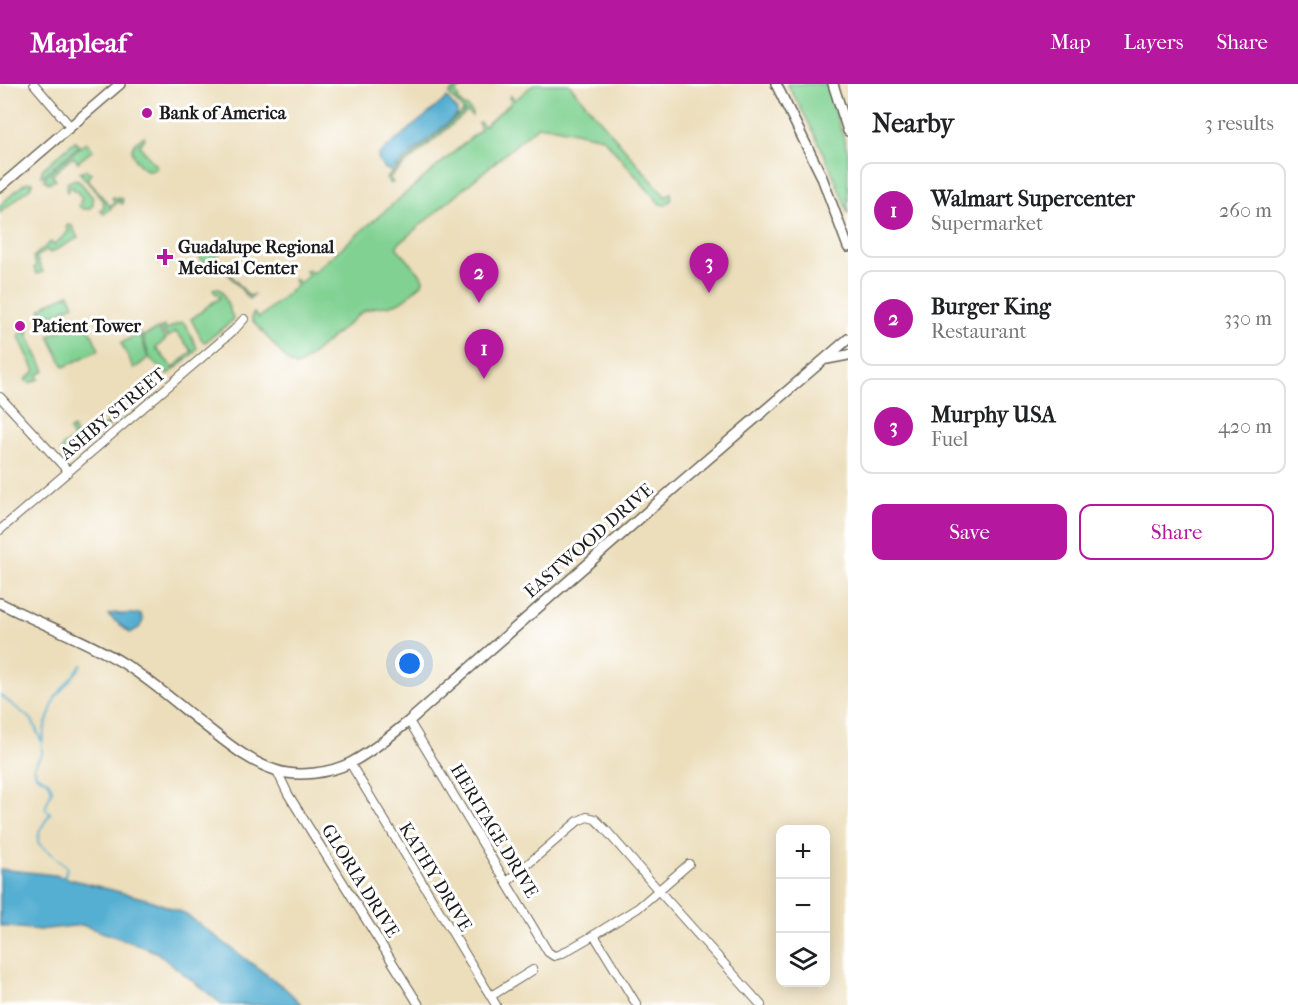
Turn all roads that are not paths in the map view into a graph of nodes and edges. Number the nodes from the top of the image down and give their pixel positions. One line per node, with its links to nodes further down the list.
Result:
1 (34, 84): 5 (street)
2 (120, 84): 5 (main road)
3 (776, 84): 8 (main road)
4 (833, 84): 6 (main road)
5 (70, 126): 7 (main road)
6 (848, 131)
7 (0, 187)
8 (848, 247)
9 (244, 319): 14 (street, ASHBY STREET)
10 (848, 339): 12 (main road, EASTWOOD DRIVE)
11 (848, 356): 12 (main road)
12 (824, 359): 17 (main road, EASTWOOD DRIVE)
13 (0, 397): 14 (street)
14 (68, 471): 15 (street, ASHBY STREET)
15 (0, 530)
16 (0, 603): 19 (main road)
17 (410, 721): 18 (main road, EASTWOOD DRIVE); 21 (street, HERITAGE DRIVE)
18 (350, 763): 19 (main road, EASTWOOD DRIVE); 25 (street, KATHY DRIVE)
19 (278, 771): 27 (street, GLORIA DRIVE)
20 (689, 864): 22 (street)
21 (507, 882): 22 (street); 23 (street, HERITAGE DRIVE)
22 (659, 891): 23 (street); 26 (street)
23 (594, 935): 29 (street)
24 (532, 970): 25 (street)
25 (491, 996): 28 (street, KATHY DRIVE)
26 (758, 1004)
27 (419, 1005)
28 (496, 1005)
29 (637, 1005)

